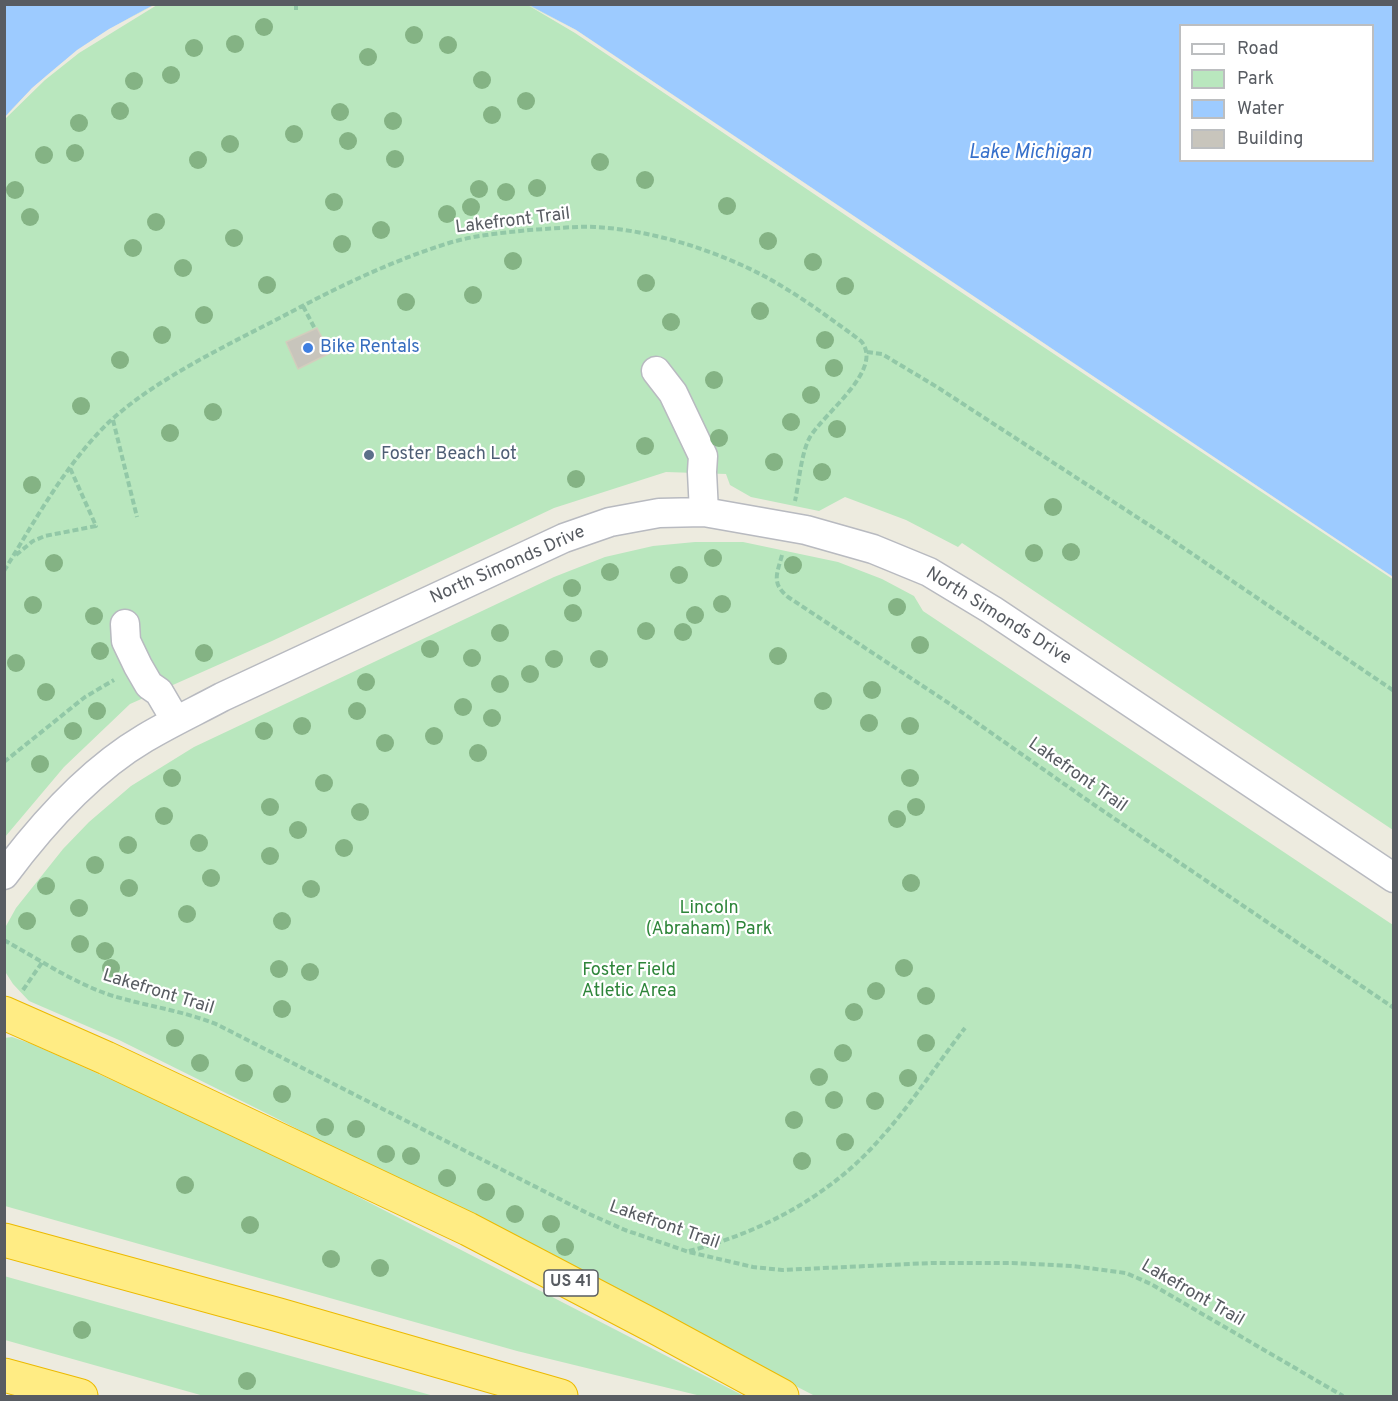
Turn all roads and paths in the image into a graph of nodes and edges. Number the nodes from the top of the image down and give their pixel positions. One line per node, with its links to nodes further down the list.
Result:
1 (296, 4): 2 (path)
2 (296, 10)
3 (303, 306): 4 (path); 5 (path, Lakefront Trail); 6 (path, Lakefront Trail)
4 (315, 329)
5 (867, 352): 9 (path); 16 (path)
6 (113, 420): 7 (path, Lakefront Trail); 11 (path)
7 (70, 468): 13 (path, Lakefront Trail); 13 (path)
8 (702, 472): 10 (lane)
9 (794, 506)
10 (704, 512): 18 (lane, North Simonds Drive); 21 (lane, North Simonds Drive)
11 (137, 517)
12 (784, 549): 25 (path, Lakefront Trail)
13 (13, 557): 14 (path, Lakefront Trail)
14 (4, 571)
15 (122, 675): 19 (path)
16 (1394, 691)
17 (159, 692): 18 (lane)
18 (176, 722): 20 (lane, North Simonds Drive)
19 (4, 762)
20 (4, 875)
21 (1394, 878)
22 (4, 940): 23 (path, Lakefront Trail)
23 (43, 962): 24 (path); 28 (path, Lakefront Trail)
24 (13, 1003): 32 (highway, US 41)
25 (1394, 1008)
26 (965, 1028): 28 (path)
27 (4, 1240): 31 (highway)
28 (688, 1252): 33 (path, Lakefront Trail)
29 (4, 1375): 30 (highway)
30 (81, 1396)
31 (561, 1396)
32 (782, 1396)
33 (1343, 1396)

